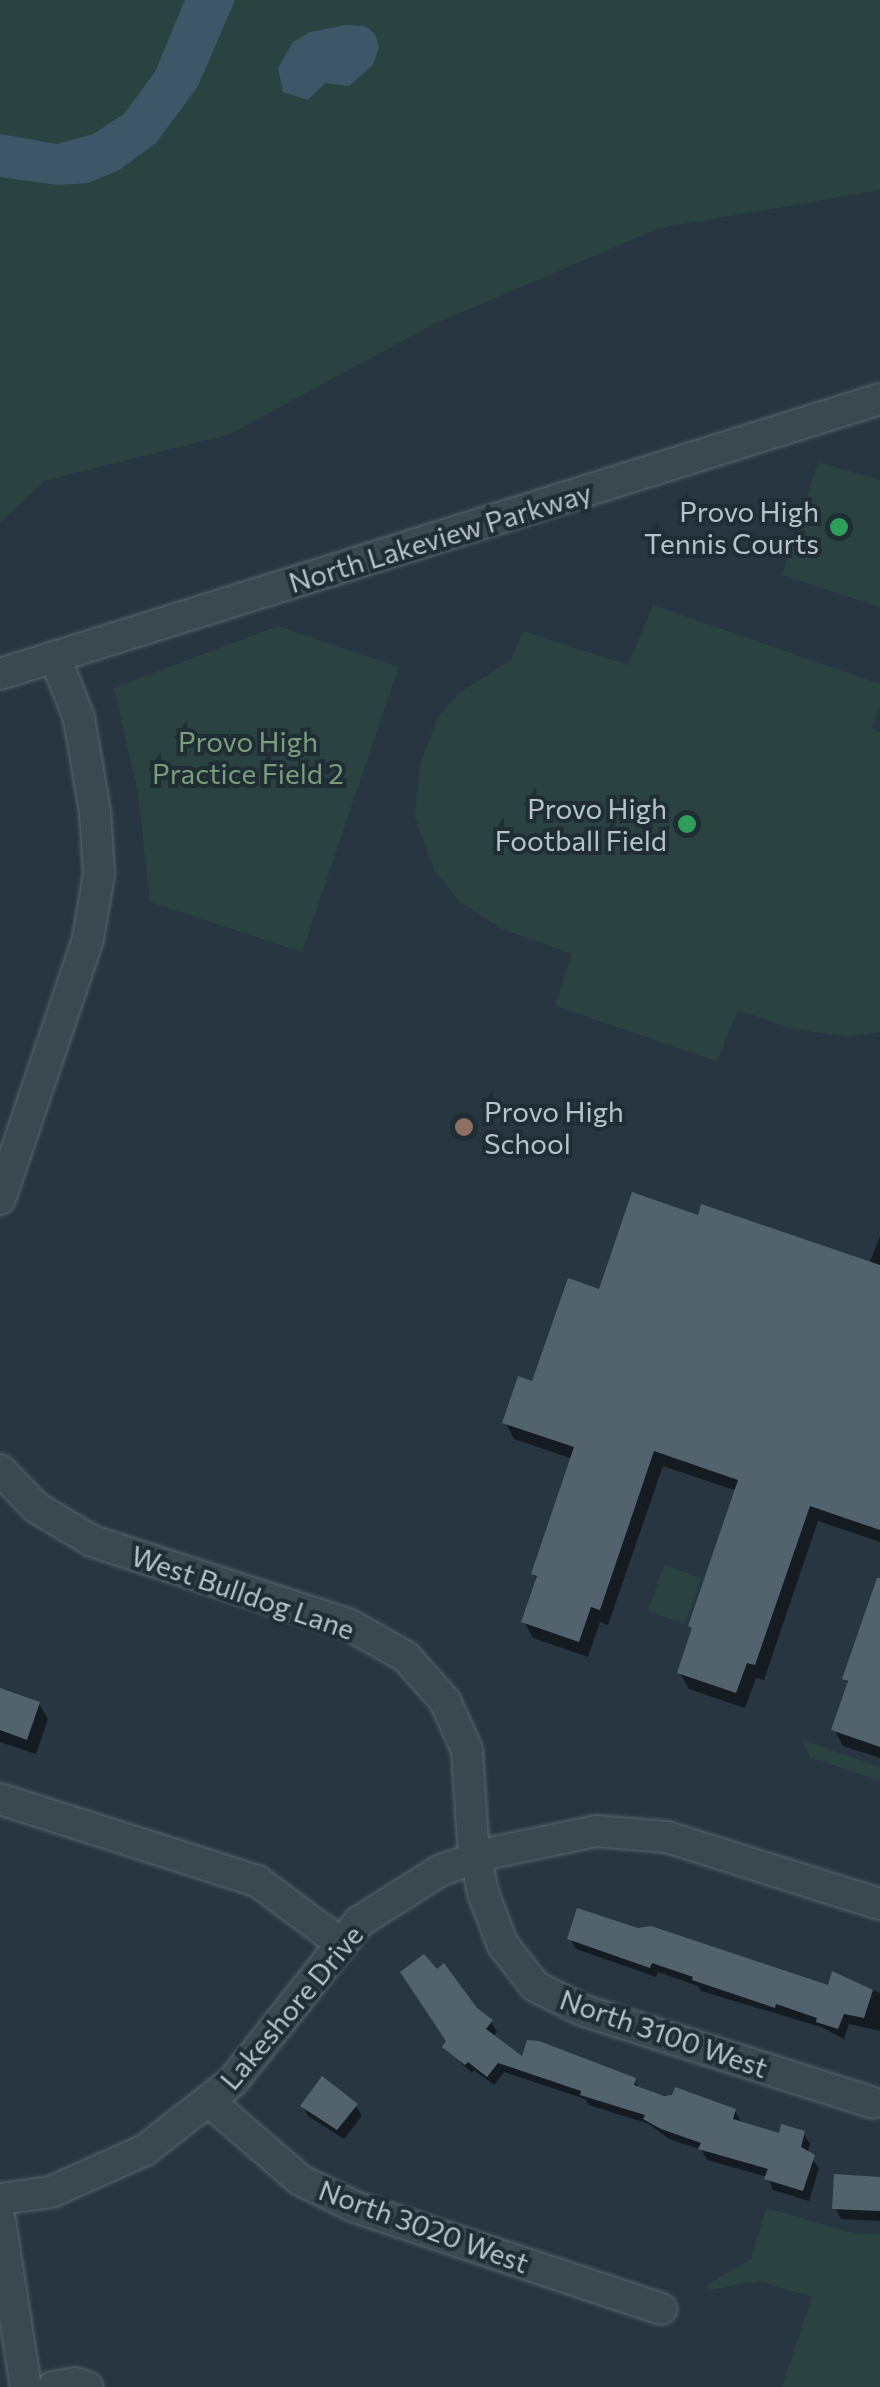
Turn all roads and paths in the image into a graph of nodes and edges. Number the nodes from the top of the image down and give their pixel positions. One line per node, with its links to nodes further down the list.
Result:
1 (880, 399): 2 (street, North Lakeview Parkway)
2 (55, 657): 3 (street, North Lakeview Parkway); 4 (street)
3 (0, 674)
4 (0, 1198)
5 (0, 1470): 7 (street, West Bulldog Lane)
6 (0, 1799): 9 (street)
7 (477, 1858): 8 (street, Lakeshore Drive); 9 (street, Lakeshore Drive); 11 (street, North 3100 West)
8 (880, 1904)
9 (339, 1942): 10 (street, Lakeshore Drive)
10 (210, 2102): 12 (street, Lakeshore Drive); 14 (street, North 3020 West)
11 (873, 2103)
12 (0, 2198)
13 (0, 2220): 15 (street)
14 (662, 2309)
15 (26, 2387)
16 (53, 2387): 17 (street)
17 (88, 2387)

